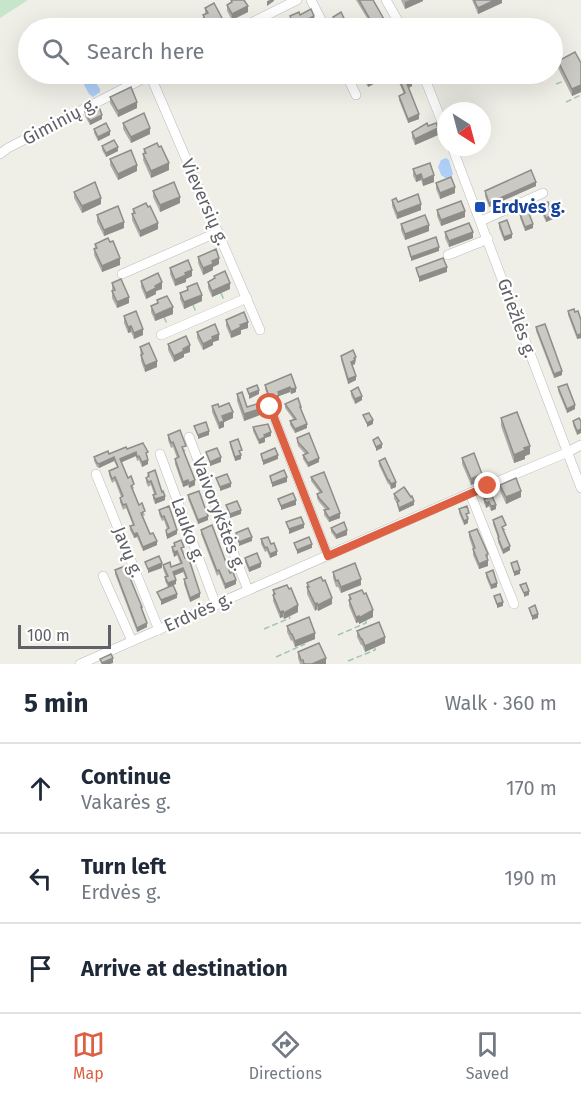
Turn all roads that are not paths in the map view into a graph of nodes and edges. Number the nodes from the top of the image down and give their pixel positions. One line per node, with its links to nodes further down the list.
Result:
1 (297, 0): 4 (street)
2 (311, 0): 5 (street)
3 (386, 0): 6 (street)
4 (261, 18)
5 (320, 18)
6 (396, 18)
7 (132, 84): 13 (street, Giminių g.)
8 (155, 84): 17 (street, Vieversių g.)
9 (351, 84): 11 (street)
10 (427, 84): 12 (street)
11 (356, 95)
12 (437, 109)
13 (0, 154)
14 (455, 156): 16 (street, Griežlės g.)
15 (543, 193): 16 (street)
16 (481, 222): 18 (street, Griežlės g.)
17 (218, 232): 20 (street); 21 (street, Vieversių g.)
18 (488, 239): 19 (street); 27 (street, Griežlės g.)
19 (448, 255)
20 (122, 274)
21 (247, 298): 22 (street, Vieversių g.); 23 (street)
22 (260, 330)
23 (161, 335)
24 (270, 407): 32 (street)
25 (189, 437): 34 (street, Vaivorykštės g.)
26 (581, 445): 27 (street, Erdvės g.)
27 (566, 453): 30 (street, Griežlės g.); 31 (street, Erdvės g.)
28 (160, 454): 36 (street, Lauko g.)
29 (96, 474): 37 (street, Javų g.)
30 (581, 488)
31 (470, 493): 32 (street, Erdvės g.); 35 (street)
32 (328, 556): 34 (street, Erdvės g.)
33 (103, 576): 38 (street)
34 (248, 590): 36 (street, Erdvės g.)
35 (514, 604)
36 (216, 605): 37 (street, Erdvės g.)
37 (159, 630): 38 (street, Erdvės g.)
38 (132, 641): 39 (street, Erdvės g.)
39 (80, 664)

